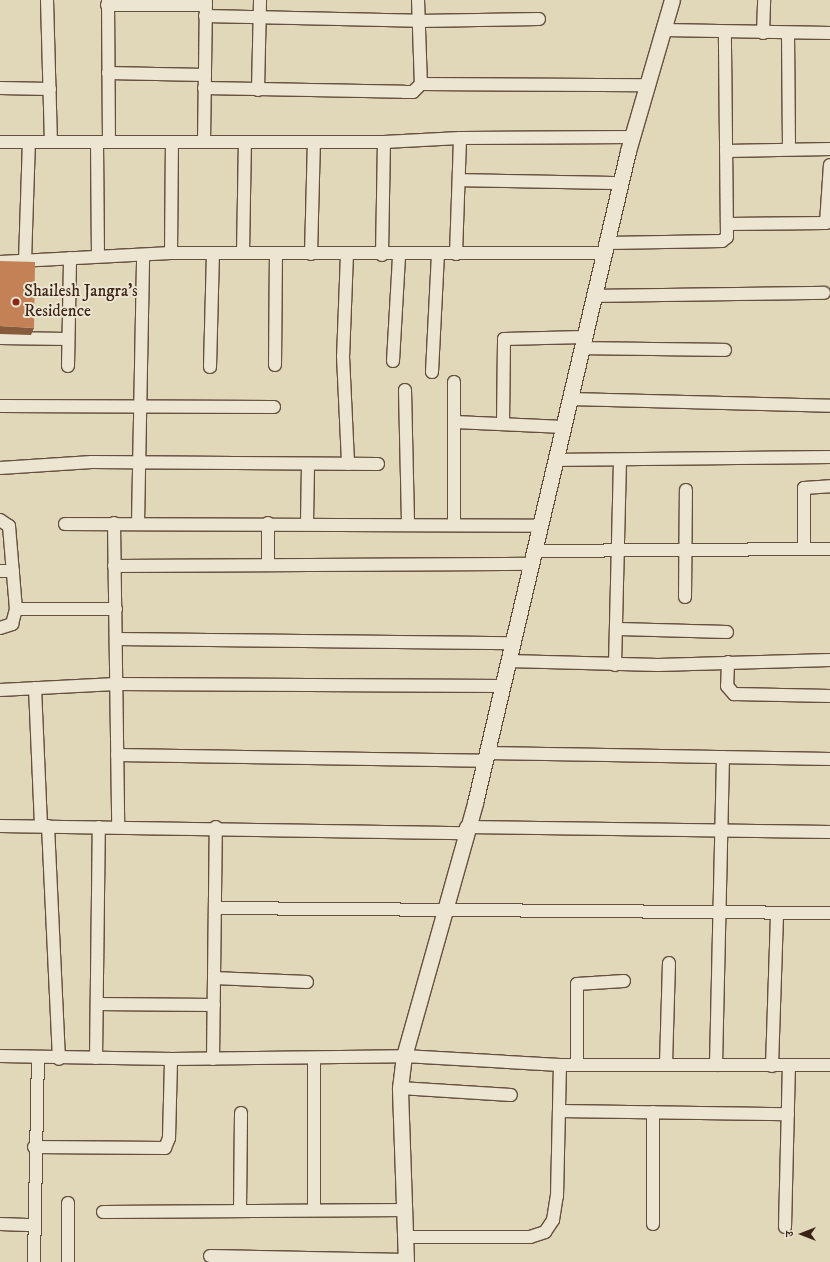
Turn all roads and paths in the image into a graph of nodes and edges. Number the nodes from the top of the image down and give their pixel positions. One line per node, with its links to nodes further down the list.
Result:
1 (47, 0): 21 (street)
2 (260, 0): 8 (street)
3 (418, 0): 10 (street)
4 (672, 0): 11 (street)
5 (764, 0): 13 (street)
6 (107, 2): 7 (street); 16 (street)
7 (206, 7): 8 (street); 17 (street)
8 (260, 19): 10 (street); 23 (street)
9 (539, 19): 10 (street)
10 (418, 21): 18 (street)
11 (664, 30): 12 (street); 19 (street)
12 (725, 32): 13 (street); 37 (street)
13 (763, 33): 14 (street)
14 (788, 33): 15 (street); 35 (street)
15 (830, 33)
16 (108, 74): 17 (street); 29 (street)
17 (204, 76): 22 (street)
18 (421, 84): 19 (street); 23 (street)
19 (648, 85): 25 (street)
20 (0, 88): 21 (street)
21 (50, 88): 28 (street)
22 (204, 88): 23 (street); 31 (street)
23 (258, 90)
24 (460, 138): 25 (street); 34 (street); 39 (street)
25 (632, 138): 40 (street)
26 (0, 142): 27 (street)
27 (29, 142): 28 (street); 56 (street)
28 (51, 142): 29 (street)
29 (103, 142): 30 (street); 53 (street)
30 (172, 142): 31 (street); 43 (street)
31 (204, 142): 32 (street)
32 (245, 142): 33 (street); 44 (street)
33 (314, 142): 34 (street); 47 (street)
34 (384, 142): 52 (street)
35 (789, 149): 36 (street); 37 (street)
36 (830, 149)
37 (726, 152): 41 (street)
38 (830, 165): 41 (street)
39 (460, 180): 40 (street); 50 (street)
40 (621, 183): 42 (street)
41 (727, 224): 42 (street)
42 (606, 248): 50 (street); 59 (street)
43 (171, 253): 46 (street); 51 (street)
44 (243, 253): 45 (street); 46 (street)
45 (276, 253): 47 (street); 65 (street)
46 (213, 254): 67 (street)
47 (311, 254): 48 (street)
48 (347, 254): 52 (street); 84 (street)
49 (438, 254): 50 (street); 54 (street); 68 (street)
50 (456, 254)
51 (142, 255): 53 (street); 73 (street)
52 (382, 255): 54 (street)
53 (98, 256): 55 (street)
54 (399, 256): 64 (street)
55 (70, 258): 56 (street); 61 (street)
56 (26, 261): 57 (street)
57 (0, 262)
58 (824, 293): 59 (street)
59 (595, 296): 62 (street)
60 (0, 338): 61 (street)
61 (68, 339): 66 (street)
62 (582, 343): 63 (street); 71 (street); 77 (street)
63 (725, 350)
64 (394, 360)
65 (275, 365)
66 (68, 366)
67 (210, 367)
68 (432, 372)
69 (454, 382): 76 (street)
70 (405, 390): 95 (street)
71 (570, 399): 74 (street); 78 (street)
72 (0, 406): 73 (street)
73 (139, 406): 75 (street); 82 (street)
74 (830, 406)
75 (274, 407)
76 (454, 422): 77 (street); 96 (street)
77 (502, 424): 78 (street)
78 (564, 427): 80 (street)
79 (830, 457): 81 (street)
80 (555, 460): 81 (street); 97 (street)
81 (620, 460): 99 (street)
82 (138, 463): 83 (street); 86 (street); 91 (street)
83 (308, 464): 84 (street); 93 (street)
84 (348, 464): 85 (street)
85 (378, 464)
86 (0, 468)
87 (830, 486): 101 (street)
88 (686, 490): 100 (street)
89 (0, 520): 105 (street)
90 (114, 523): 91 (street); 94 (street); 104 (street)
91 (138, 523): 92 (street)
92 (268, 523): 93 (street); 103 (street)
93 (307, 523): 95 (street)
94 (65, 524)
95 (408, 524): 96 (street)
96 (454, 525): 97 (street)
97 (540, 526): 102 (street)
98 (830, 548): 101 (street)
99 (619, 549): 100 (street); 102 (street); 111 (street)
100 (686, 549): 101 (street); 107 (street)
101 (804, 549)
102 (533, 558): 103 (street); 114 (street)
103 (268, 565): 104 (street)
104 (114, 566): 109 (street)
105 (13, 571): 106 (street); 108 (street)
106 (0, 572)
107 (685, 597)
108 (16, 610): 109 (street); 110 (street)
109 (116, 610): 113 (street)
110 (0, 628)
111 (617, 629): 112 (street); 118 (street)
112 (726, 632)
113 (116, 639): 114 (street); 119 (street)
114 (514, 643): 116 (street)
115 (830, 660): 117 (street)
116 (508, 661): 118 (street); 120 (street)
117 (728, 662): 118 (street); 123 (street)
118 (615, 665)
119 (116, 684): 120 (street); 121 (street); 124 (street)
120 (502, 686): 125 (street)
121 (35, 688): 122 (street); 129 (street)
122 (0, 690)
123 (830, 696)
124 (118, 755): 125 (street); 131 (street)
125 (485, 757): 126 (street); 133 (street)
126 (723, 757): 127 (street); 134 (street)
127 (830, 759)
128 (0, 826): 129 (street)
129 (44, 826): 130 (street); 151 (street)
130 (99, 827): 131 (street); 145 (street)
131 (118, 827): 132 (street)
132 (216, 827): 133 (street); 136 (street)
133 (466, 830): 134 (street); 137 (street)
134 (722, 830): 135 (street); 140 (street)
135 (830, 832)
136 (216, 908): 137 (street); 142 (street)
137 (445, 912): 140 (street); 148 (street)
138 (777, 913): 139 (street); 140 (street); 160 (street)
139 (830, 913)
140 (721, 914): 158 (street)
141 (669, 962): 155 (street)
142 (214, 978): 144 (street); 146 (street)
143 (624, 981): 157 (street)
144 (307, 982)
145 (97, 1004): 146 (street); 150 (street)
146 (214, 1005): 153 (street)
147 (0, 1056): 149 (street)
148 (404, 1056): 154 (street); 156 (street); 162 (street)
149 (38, 1057): 151 (street); 168 (street)
150 (96, 1058): 151 (street); 152 (street)
151 (59, 1059)
152 (171, 1059): 153 (street); 168 (street)
153 (214, 1059): 154 (street)
154 (314, 1059): 171 (street)
155 (666, 1064): 157 (street); 158 (street)
156 (560, 1065): 157 (street); 164 (street)
157 (577, 1065)
158 (716, 1065): 160 (street)
159 (830, 1065): 161 (street)
160 (772, 1066): 161 (street)
161 (789, 1066): 167 (street)
162 (400, 1088): 163 (street); 172 (street)
163 (511, 1094)
164 (559, 1111): 165 (street); 178 (street)
165 (653, 1112): 167 (street); 175 (street)
166 (241, 1113): 170 (street)
167 (788, 1114): 177 (street)
168 (34, 1147): 176 (street)
169 (68, 1203): 182 (street)
170 (240, 1210): 171 (street); 173 (street)
171 (314, 1210): 172 (street)
172 (406, 1210): 178 (street)
173 (103, 1212)
174 (0, 1224): 176 (street)
175 (653, 1224)
176 (34, 1226): 181 (street)
177 (785, 1227)
178 (406, 1237): 180 (street)
179 (210, 1256): 180 (street)
180 (406, 1261)
181 (34, 1262)
182 (68, 1262)

